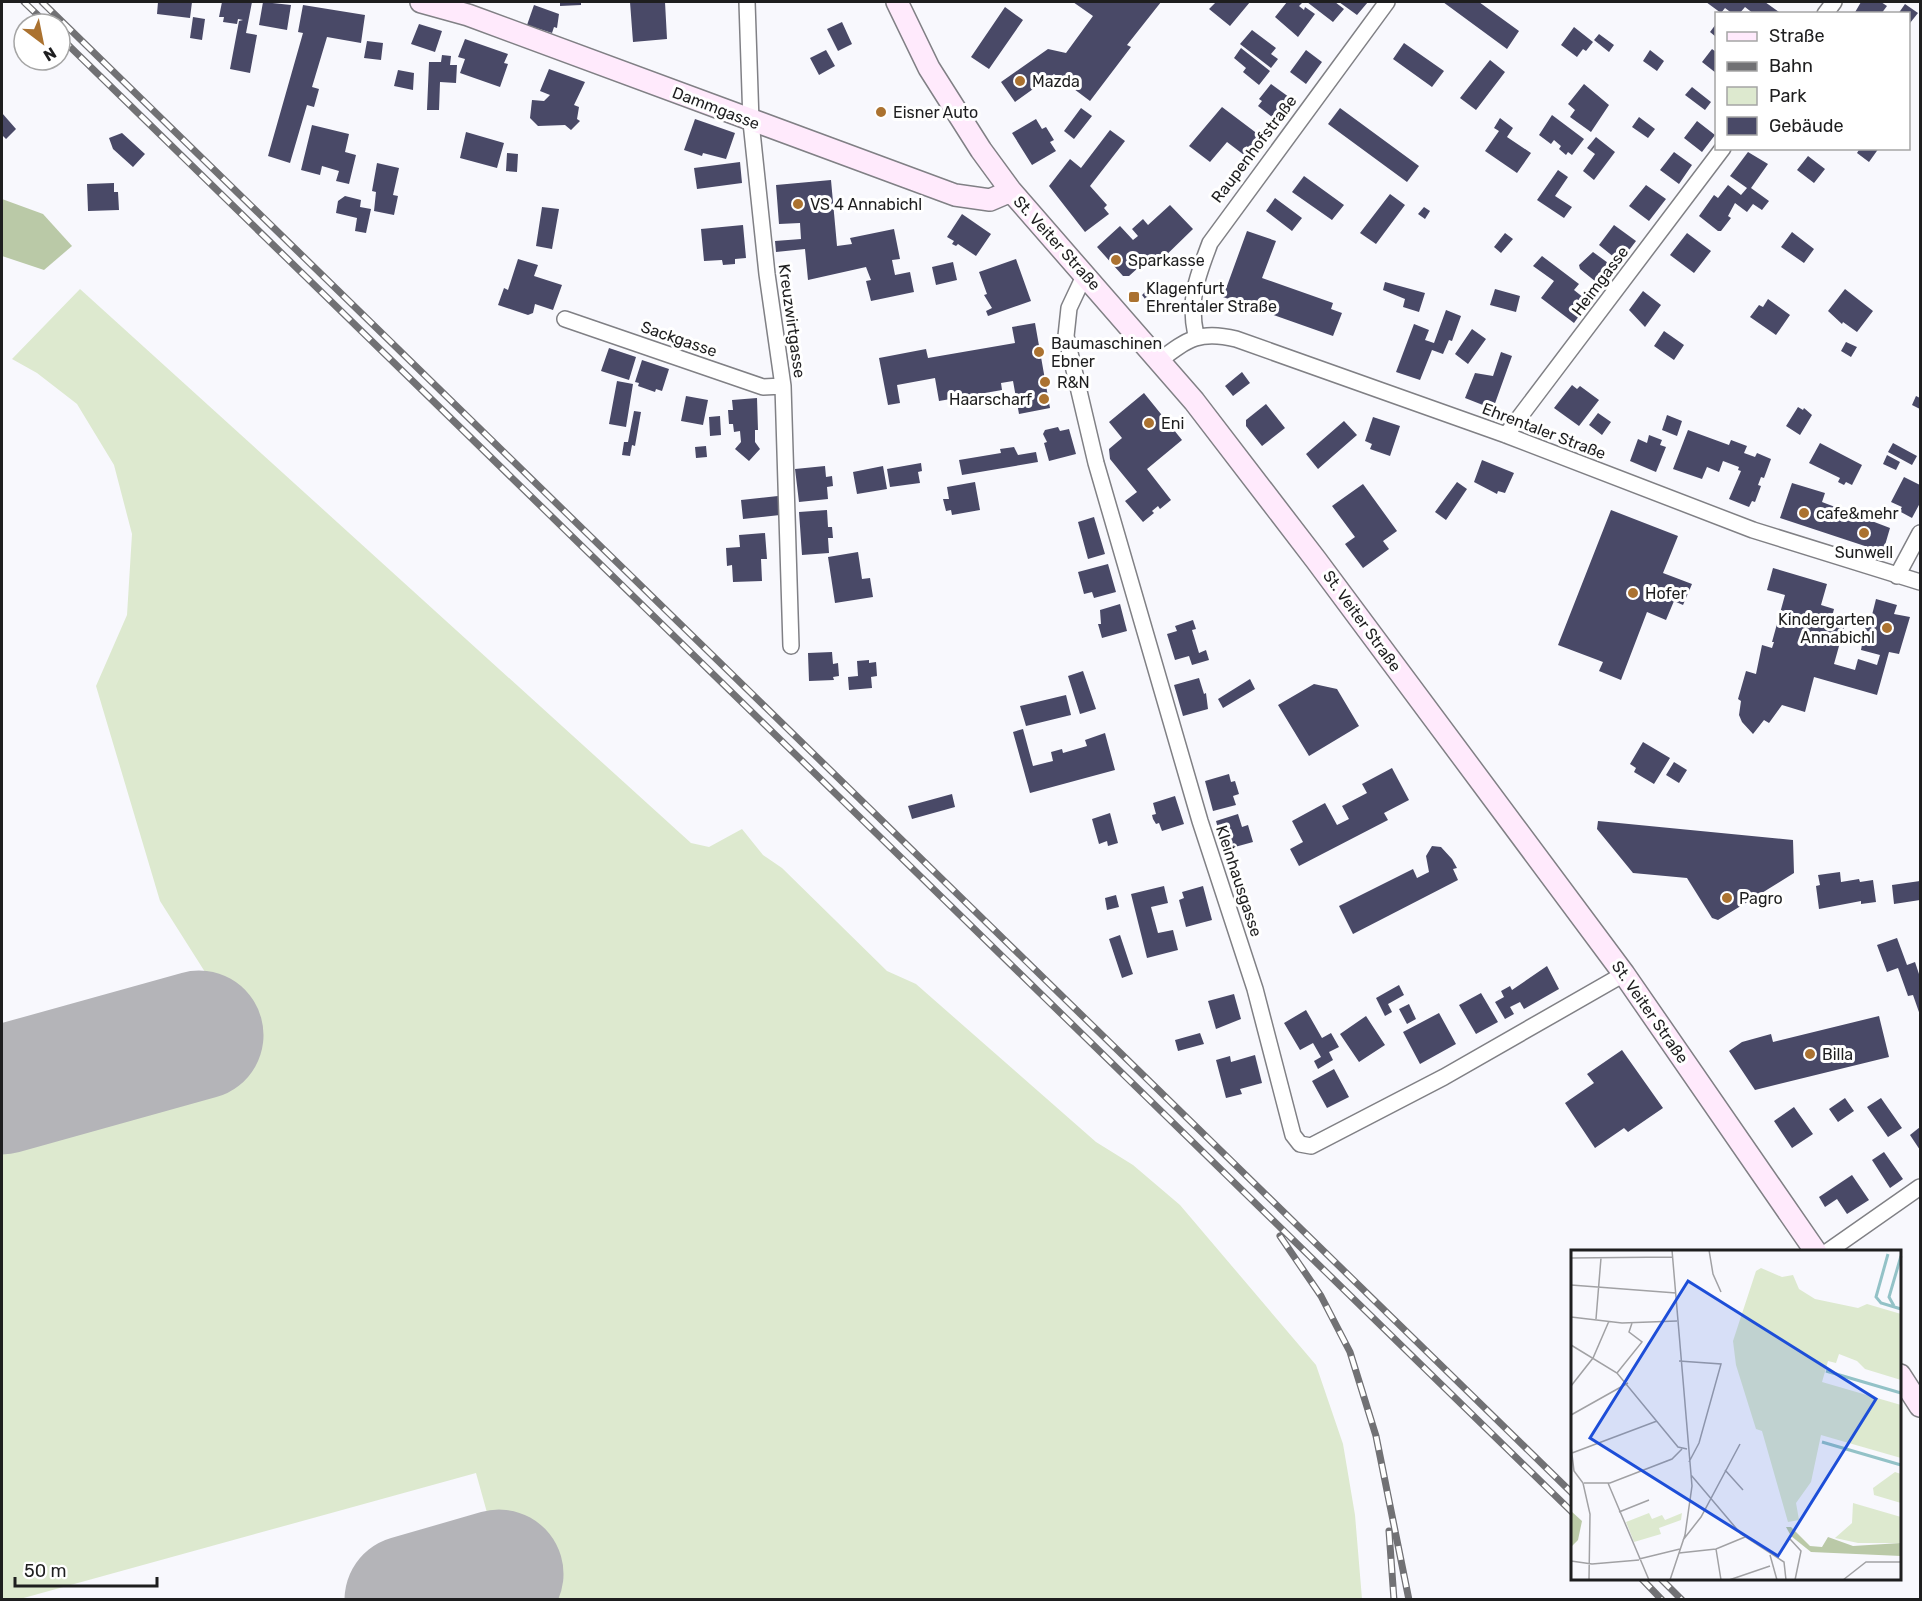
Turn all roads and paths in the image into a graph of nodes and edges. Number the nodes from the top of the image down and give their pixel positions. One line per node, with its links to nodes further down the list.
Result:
1 (421, 2): 5 (main road, Dammgasse)
2 (747, 2): 5 (street, Kreuzwirtgasse)
3 (897, 2): 7 (main road, St. Veiter Straße)
4 (1387, 2): 10 (street, Raupenhofstraße)
5 (752, 122): 7 (main road, Dammgasse); 12 (street, Kreuzwirtgasse)
6 (1721, 150): 13 (street, Heimgasse)
7 (1011, 191): 8 (main road, St. Veiter Straße)
8 (1085, 274): 11 (main road, St. Veiter Straße); 18 (street, Kleinhausgasse)
9 (565, 319): 12 (street, Sackgasse)
10 (1196, 336): 11 (street); 13 (street, Ehrentaler Straße)
11 (1160, 360): 18 (main road, St. Veiter Straße)
12 (783, 386): 17 (street, Kreuzwirtgasse)
13 (1506, 435): 15 (street, Ehrentaler Straße)
14 (1920, 533): 15 (street)
15 (1897, 576): 16 (street, Ehrentaler Straße)
16 (1920, 582)
17 (791, 646)
18 (1624, 974): 20 (main road, St. Veiter Straße)
19 (1920, 1187): 21 (street)
20 (1815, 1250)
21 (1828, 1250)
22 (1901, 1378): 23 (main road)
23 (1920, 1406)

